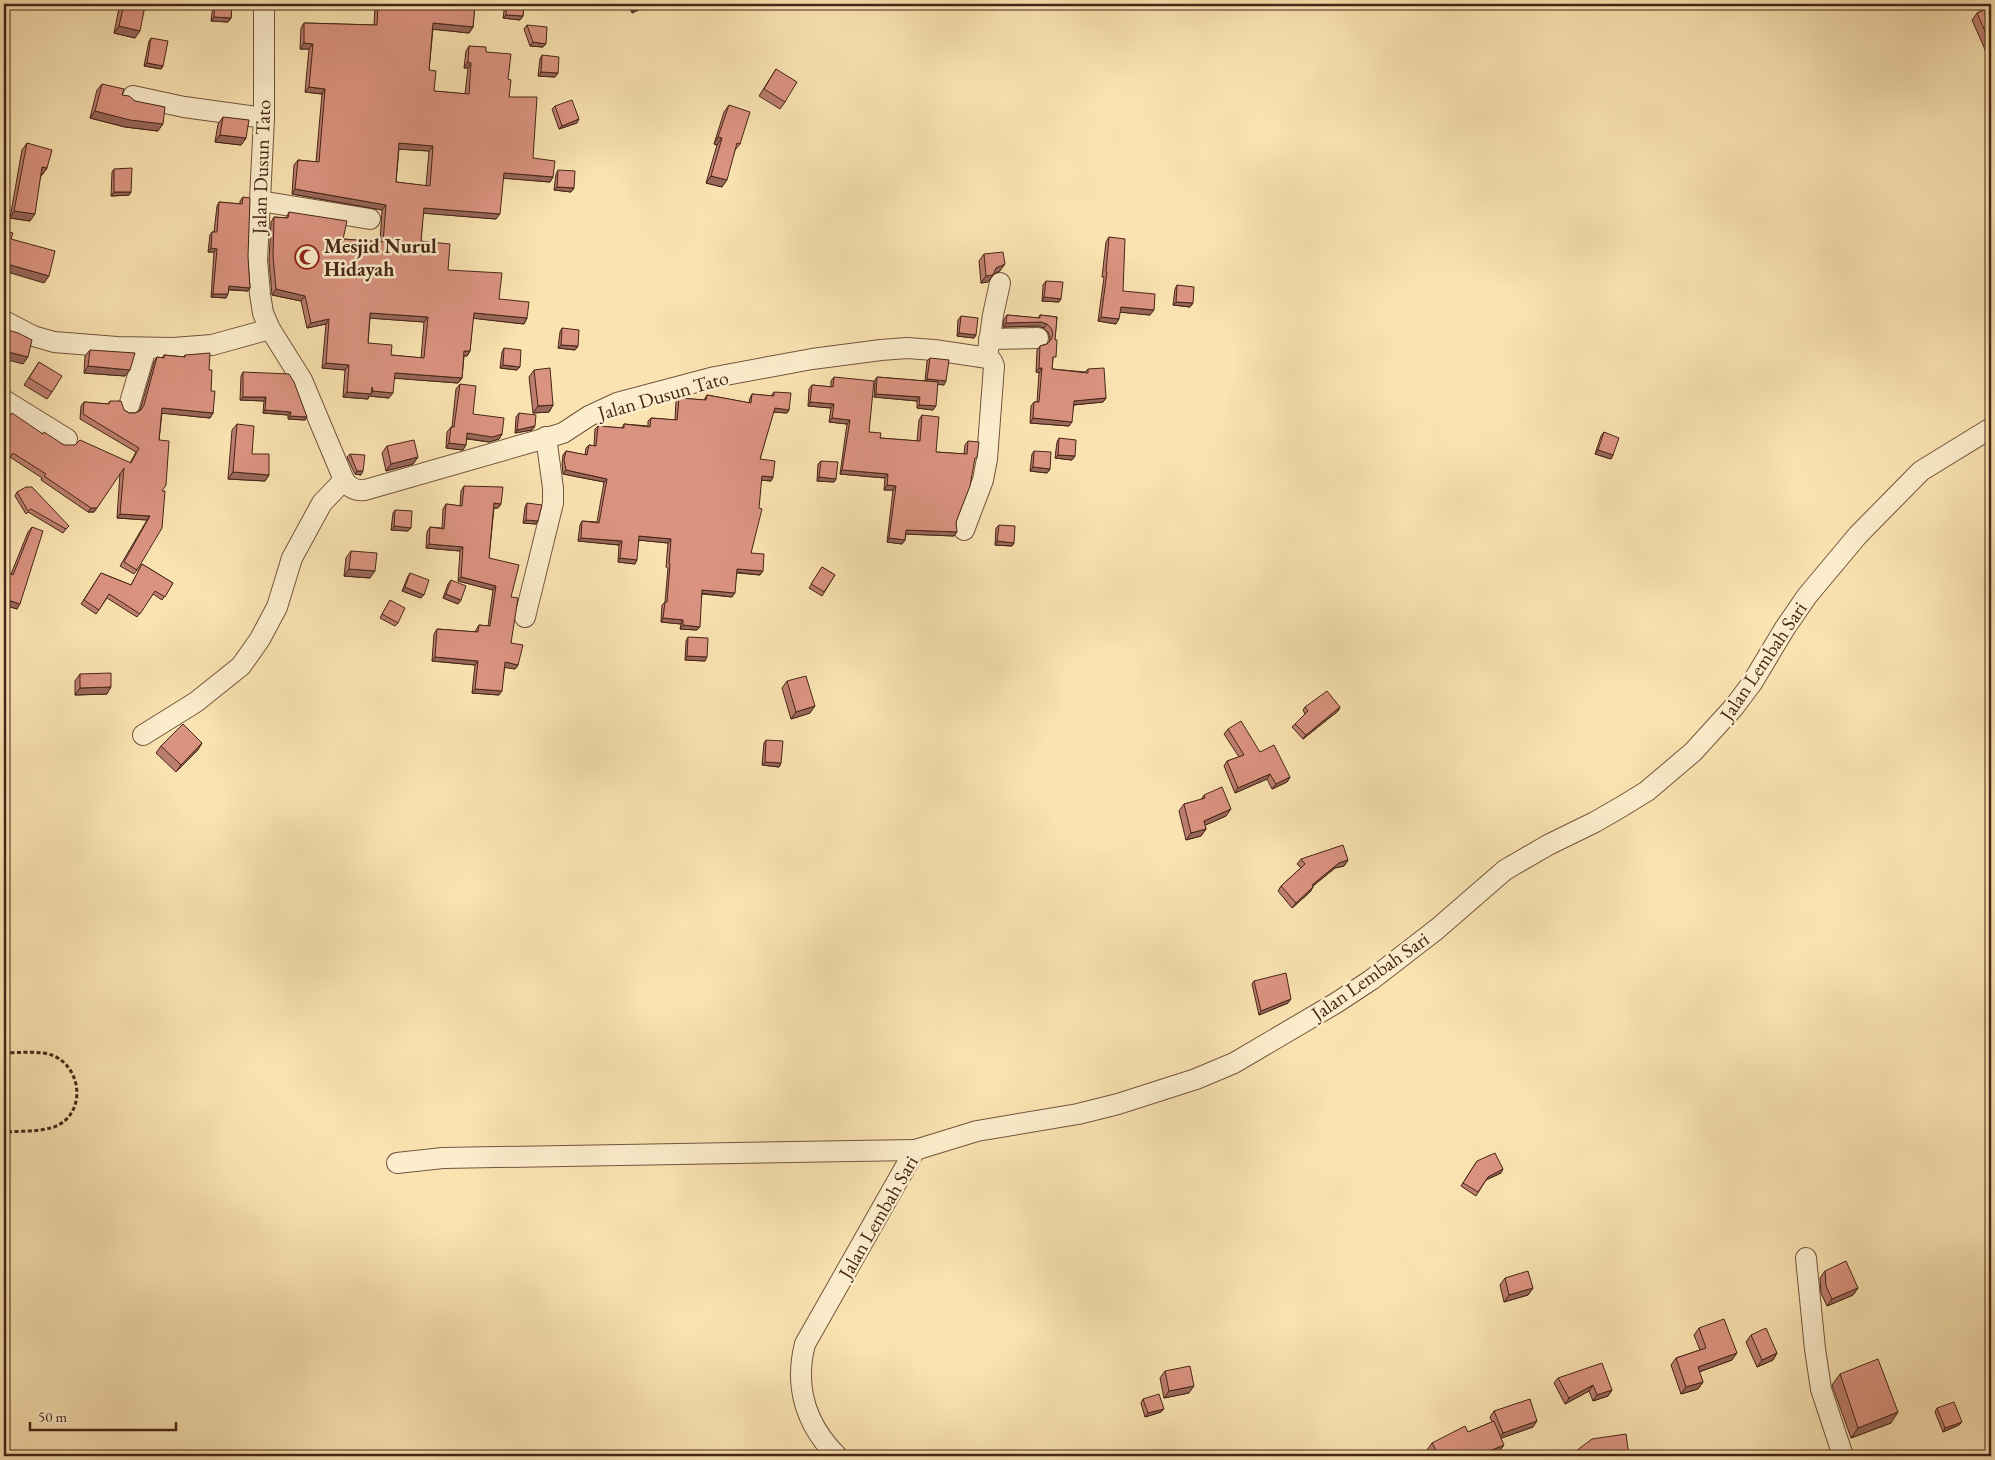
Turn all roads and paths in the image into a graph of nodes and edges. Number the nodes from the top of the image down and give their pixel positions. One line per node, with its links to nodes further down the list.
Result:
1 (5, 4): 3 (path)
2 (264, 4): 5 (street, Jalan Dusun Tato)
3 (4, 12)
4 (133, 96): 5 (street)
5 (264, 118): 6 (street, Jalan Dusun Tato)
6 (260, 201): 7 (street); 10 (street, Jalan Dusun Tato)
7 (370, 219)
8 (1000, 283): 13 (street)
9 (4, 321): 12 (street)
10 (270, 329): 12 (street); 19 (street, Jalan Dusun Tato)
11 (1038, 338): 13 (street, Jalan Dusun Tato)
12 (146, 348): 15 (street)
13 (988, 348): 17 (street, Jalan Dusun Tato); 20 (street)
14 (4, 400): 18 (street)
15 (129, 406)
16 (1991, 428): 25 (street, Jalan Lembah Sari)
17 (546, 437): 19 (street, Jalan Dusun Tato); 21 (street)
18 (67, 438)
19 (344, 480): 22 (street)
20 (964, 530)
21 (524, 617)
22 (142, 735)
23 (4, 1053): 24 (path)
24 (4, 1132)
25 (914, 1150): 26 (street); 28 (street, Jalan Lembah Sari)
26 (397, 1163)
27 (1806, 1258): 29 (street)
28 (837, 1456)
29 (1843, 1456)

